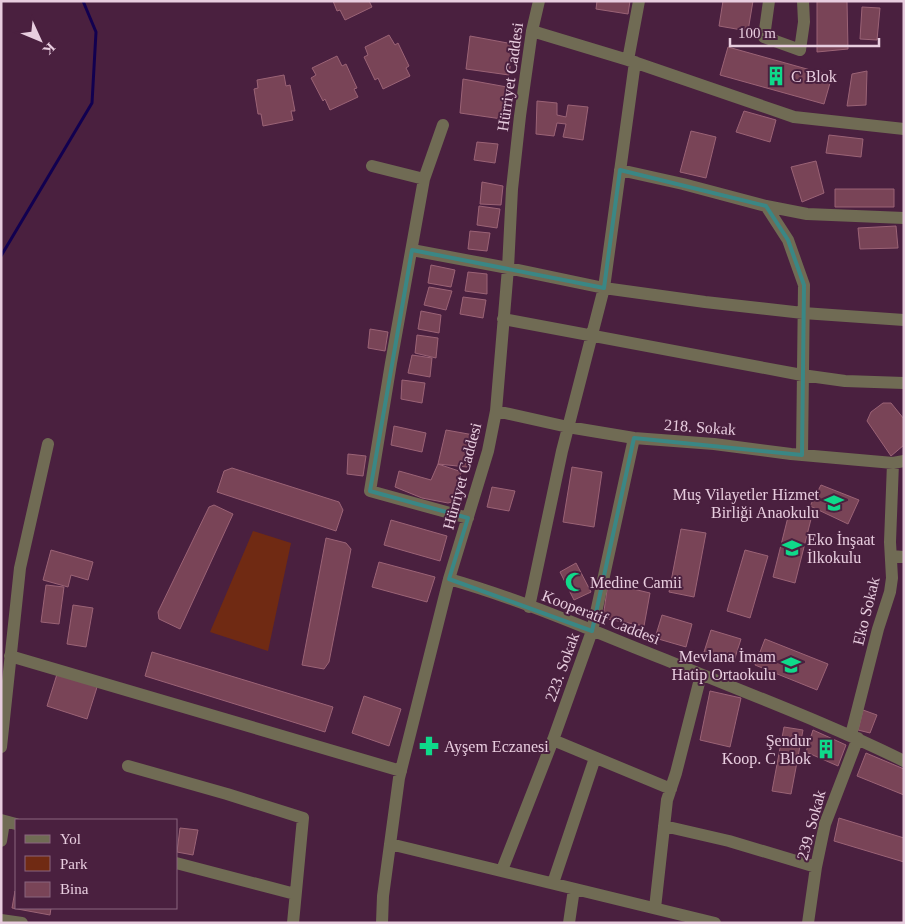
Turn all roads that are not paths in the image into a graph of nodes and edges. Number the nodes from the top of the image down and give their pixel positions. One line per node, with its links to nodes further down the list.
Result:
1 (539, 1): 5 (street, Hürriyet Caddesi)
2 (639, 1): 6 (street)
3 (769, 1): 4 (street)
4 (803, 1)
5 (532, 31): 6 (street); 15 (street, Hürriyet Caddesi)
6 (631, 61): 8 (street); 10 (street)
7 (443, 125): 11 (street)
8 (904, 129)
9 (372, 166): 11 (street)
10 (620, 170): 12 (street); 16 (street)
11 (424, 179): 14 (street)
12 (766, 206): 13 (street); 17 (street)
13 (904, 218)
14 (412, 250): 15 (street); 29 (street)
15 (508, 268): 16 (street); 18 (street, Hürriyet Caddesi)
16 (604, 288): 17 (street); 20 (street)
17 (803, 313): 19 (street); 21 (street)
18 (503, 319): 20 (street); 23 (street, Hürriyet Caddesi)
19 (904, 320)
20 (592, 336): 21 (street); 24 (street)
21 (802, 374): 22 (street); 27 (street)
22 (904, 383)
23 (496, 411): 24 (street, 218. Sokak); 29 (street, Hürriyet Caddesi)
24 (568, 427): 25 (street, 218. Sokak); 32 (street)
25 (634, 438): 27 (street, 218. Sokak); 33 (street, 223. Sokak)
26 (48, 444): 34 (street)
27 (802, 455): 28 (street, 218. Sokak)
28 (898, 462): 30 (street, Eko Sokak)
29 (468, 518): 31 (street, Hürriyet Caddesi)
30 (897, 556): 36 (street, Eko Sokak)
31 (449, 579): 32 (street, Kooperatif Caddesi); 42 (street, Hürriyet Caddesi)
32 (529, 607): 33 (street, Kooperatif Caddesi)
33 (592, 631): 35 (street, Kooperatif Caddesi); 37 (street, 223. Sokak)
34 (10, 656): 38 (street); 42 (street)
35 (701, 675): 36 (street, Kooperatif Caddesi); 43 (street)
36 (854, 737): 40 (street, Kooperatif Caddesi); 49 (street, 239. Sokak)
37 (554, 740): 39 (street); 50 (street, 223. Sokak)
38 (1, 747)
39 (595, 758): 43 (street); 51 (street)
40 (904, 761)
41 (128, 766): 53 (street)
42 (401, 772): 47 (street, Hürriyet Caddesi)
43 (671, 789): 45 (street)
44 (7, 822): 46 (street)
45 (664, 826): 49 (street); 54 (street)
46 (1, 841)
47 (390, 844): 50 (street); 58 (street, Hürriyet Caddesi)
48 (178, 864): 53 (street)
49 (816, 867): 61 (street, 239. Sokak)
50 (502, 870): 51 (street)
51 (553, 883): 52 (street)
52 (574, 889): 54 (street); 59 (street)
53 (296, 894): 57 (street)
54 (655, 908): 60 (street)
55 (1, 920): 56 (street)
56 (22, 923)
57 (293, 923)
58 (382, 923)
59 (569, 923)
60 (715, 923)
61 (808, 923)

